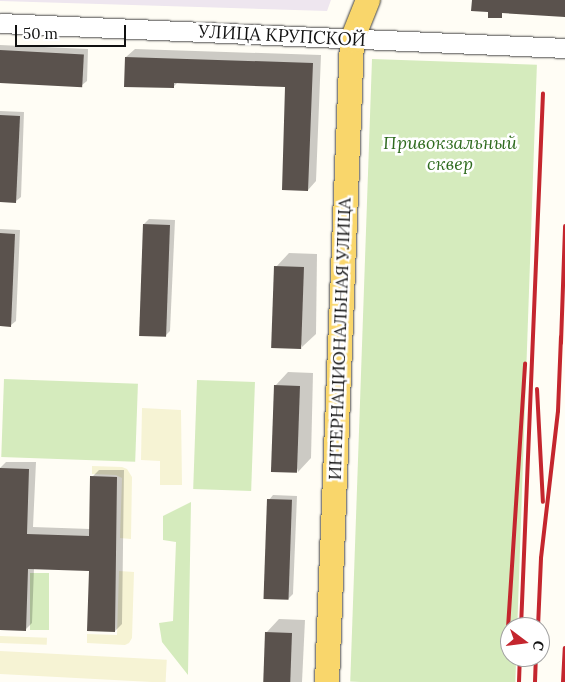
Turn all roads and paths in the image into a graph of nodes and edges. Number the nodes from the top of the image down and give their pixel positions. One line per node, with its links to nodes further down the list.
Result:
1 (368, 0): 3 (main road, ИНТЕРНАЦИОНАЛЬНАЯ УЛИЦА)
2 (0, 23): 3 (street, УЛИЦА КРУПСКОЙ)
3 (352, 40): 4 (street, УЛИЦА КРУПСКОЙ); 5 (main road, ИНТЕРНАЦИОНАЛЬНАЯ УЛИЦА)
4 (565, 48)
5 (327, 682)

